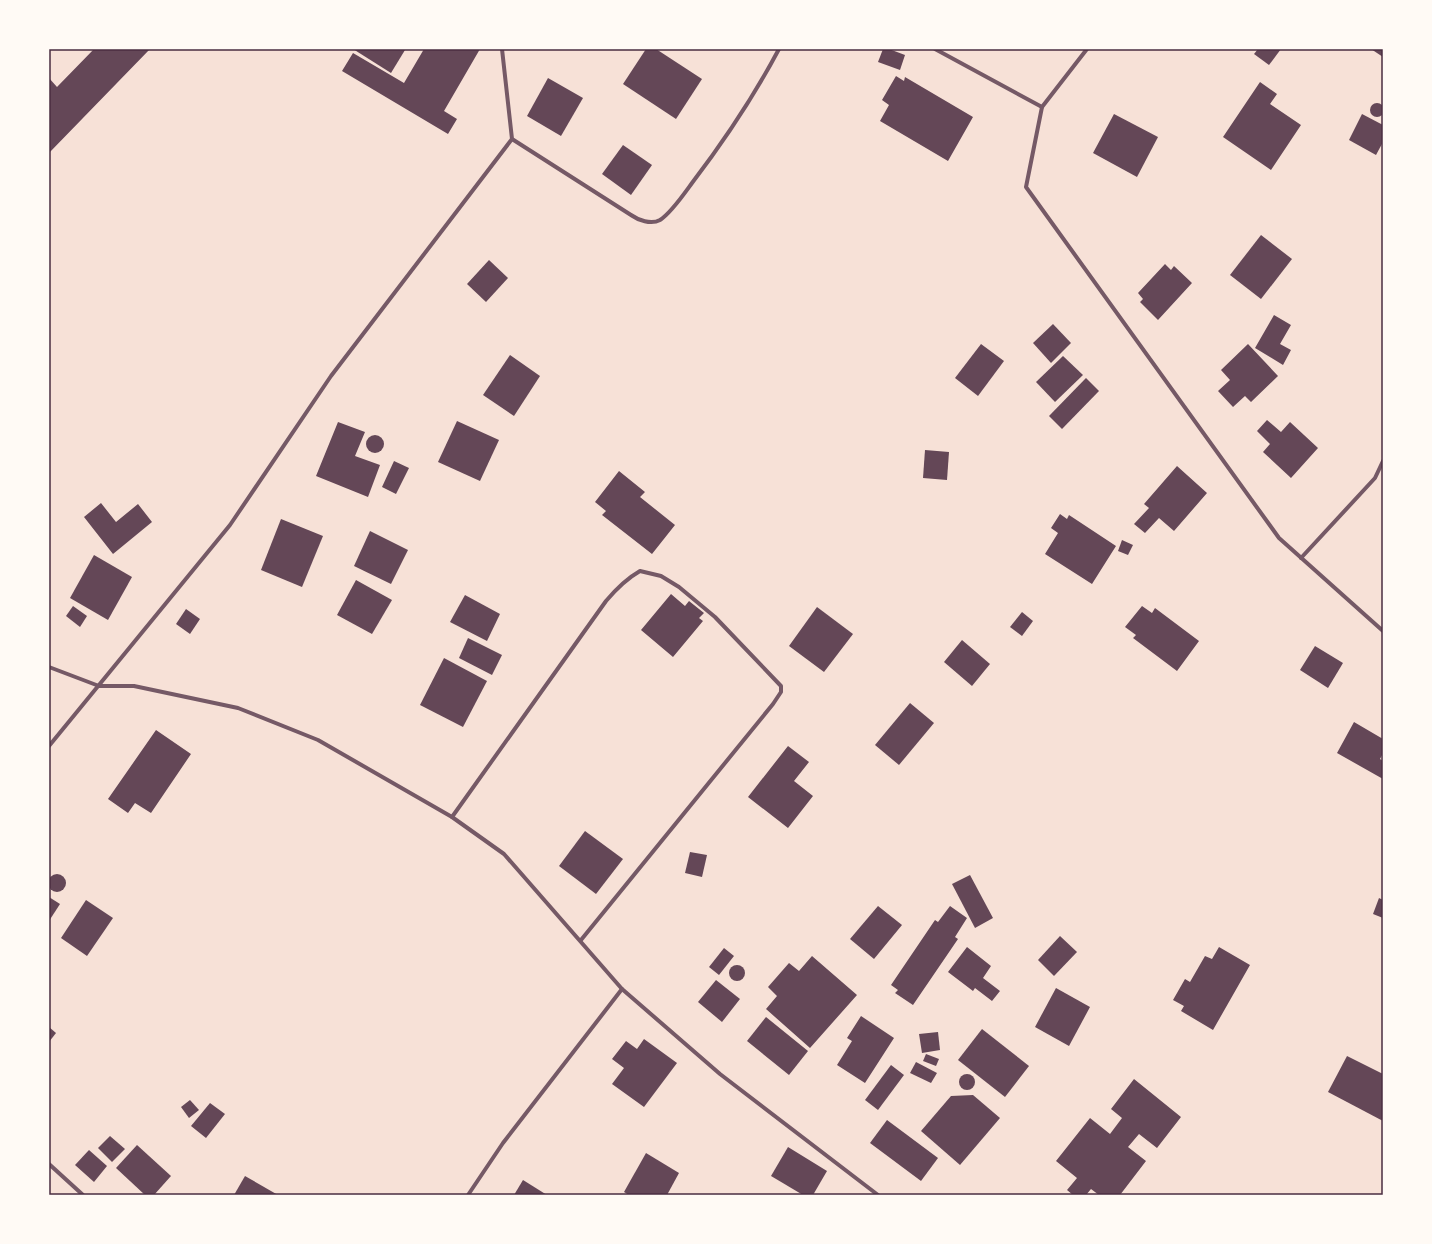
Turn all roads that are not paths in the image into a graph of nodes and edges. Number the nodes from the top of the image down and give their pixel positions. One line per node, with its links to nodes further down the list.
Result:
1 (502, 49): 6 (street)
2 (779, 49): 6 (street)
3 (935, 49): 5 (street)
4 (1087, 49): 5 (street)
5 (1042, 107): 8 (street)
6 (512, 139): 11 (street)
7 (1383, 461): 8 (street)
8 (1301, 558): 9 (street)
9 (1383, 630)
10 (49, 668): 11 (street)
11 (99, 686): 12 (street); 13 (street)
12 (49, 746)
13 (452, 817): 14 (street); 14 (street)
14 (581, 940): 15 (street)
15 (622, 989): 18 (street); 19 (street)
16 (49, 1164): 17 (street)
17 (83, 1195)
18 (468, 1195)
19 (878, 1195)

